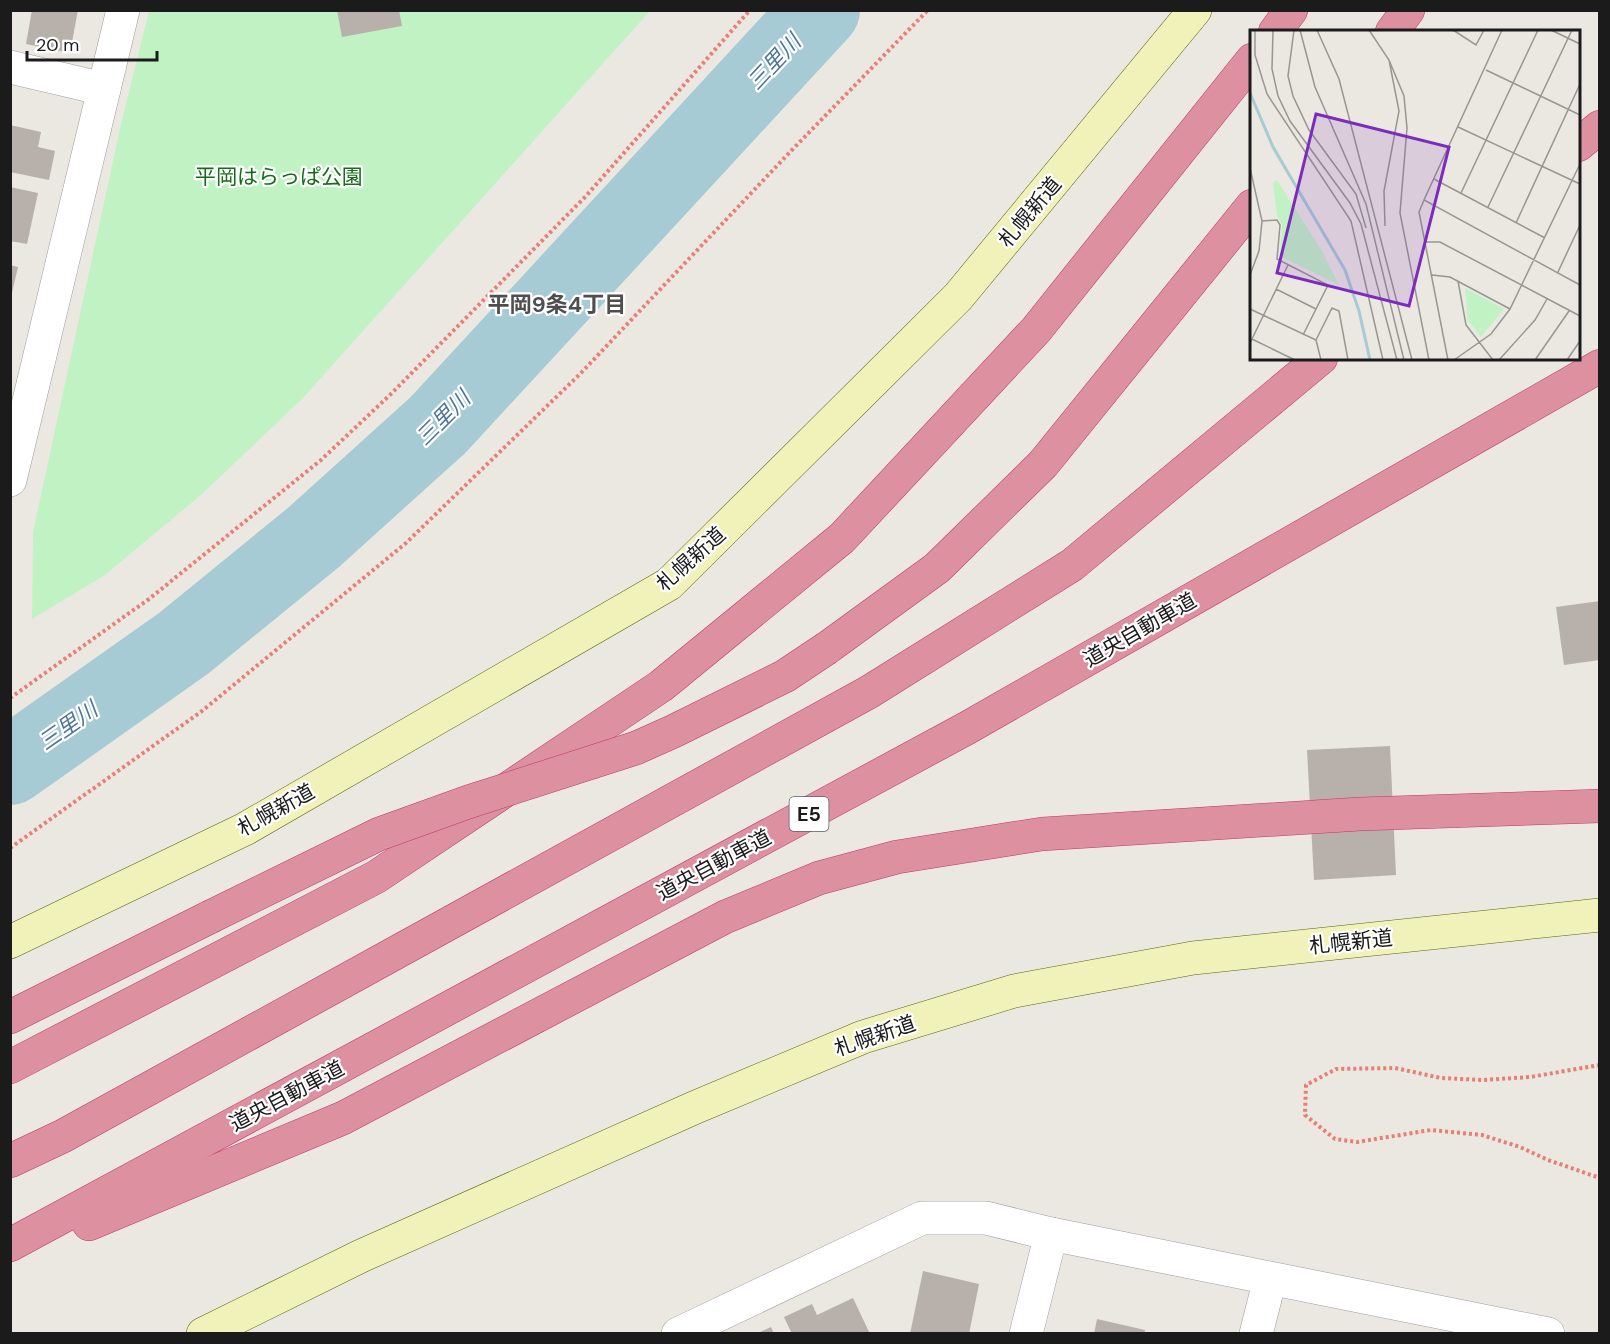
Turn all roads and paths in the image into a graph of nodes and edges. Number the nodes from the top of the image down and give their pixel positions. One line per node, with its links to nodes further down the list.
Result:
1 (123, 10): 11 (street)
2 (750, 10): 18 (path)
3 (928, 10): 20 (path)
4 (1195, 10): 22 (street, 札幌新道)
5 (1291, 10): 7 (highway)
6 (1408, 10): 8 (highway)
7 (1276, 30)
8 (1393, 30)
9 (1250, 61): 25 (highway)
10 (10, 67): 11 (street)
11 (104, 89): 17 (street)
12 (1599, 127): 13 (highway)
13 (1580, 143)
14 (1250, 207): 23 (highway, bridge)
15 (1319, 360): 26 (highway)
16 (1599, 366): 29 (highway, 道央自動車道 / E5)
17 (10, 480)
18 (10, 698)
19 (1599, 806): 30 (highway)
20 (10, 848)
21 (1599, 915): 32 (street, 札幌新道)
22 (10, 942)
23 (10, 1017)
24 (1599, 1065): 27 (path)
25 (10, 1067)
26 (10, 1161)
27 (1599, 1178)
28 (1051, 1234): 31 (street); 33 (street); 34 (street)
29 (10, 1245)
30 (10, 1257)
31 (1270, 1279): 35 (street); 36 (street)
32 (202, 1334)
33 (678, 1334)
34 (1026, 1334)
35 (1256, 1334)
36 (1548, 1334)

